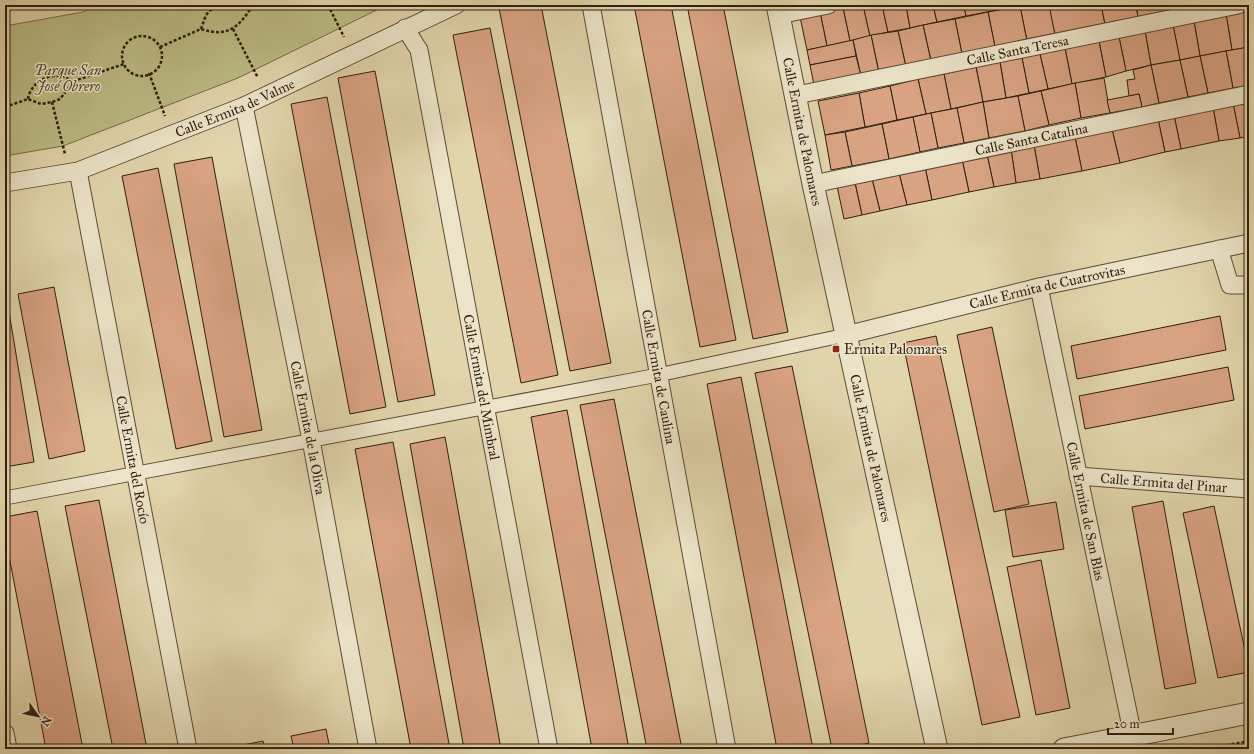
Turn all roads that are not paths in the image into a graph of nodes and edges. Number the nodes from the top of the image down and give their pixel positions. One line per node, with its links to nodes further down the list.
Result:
1 (456, 5): 6 (street, Calle Ermita de Valme)
2 (591, 5): 18 (street, Calle Ermita de Caulina)
3 (828, 5): 5 (street)
4 (1238, 5): 8 (street, Calle Santa Teresa)
5 (778, 10): 8 (street, Calle Ermita de Palomares)
6 (405, 28): 9 (street, Calle Ermita de Valme); 19 (street, Calle Ermita del Mimbral)
7 (1249, 94): 12 (street, Calle Santa Catalina)
8 (797, 95): 12 (street, Calle Ermita de Palomares)
9 (244, 106): 10 (street, Calle Ermita de Valme); 20 (street, Calle Ermita de la Oliva)
10 (74, 172): 11 (street, Calle Ermita de Valme); 21 (street, Calle Ermita del Rocío)
11 (5, 183)
12 (813, 184): 17 (street, Calle Ermita de Palomares)
13 (1249, 243): 14 (street, Calle Ermita de Cuatrovitas)
14 (1219, 249): 15 (street); 16 (street, Calle Ermita de Cuatrovitas)
15 (1249, 285)
16 (1039, 287): 17 (street, Calle Ermita de Cuatrovitas); 22 (street, Calle Ermita de San Blas)
17 (846, 335): 18 (street); 33 (street, Calle Ermita de Palomares)
18 (658, 375): 19 (street); 32 (street, Calle Ermita de Caulina)
19 (485, 407): 20 (street); 31 (street, Calle Ermita del Mimbral)
20 (311, 440): 21 (street); 30 (street, Calle Ermita de la Oliva)
21 (134, 474): 24 (street); 29 (street, Calle Ermita del Rocío)
22 (1078, 476): 23 (street, Calle Ermita del Pinar); 27 (street, Calle Ermita de San Blas)
23 (1249, 489)
24 (5, 498)
25 (1249, 713): 27 (street)
26 (5, 733): 28 (street)
27 (1133, 736): 34 (street)
28 (8, 749)
29 (188, 749)
30 (368, 749)
31 (549, 749)
32 (727, 749)
33 (937, 749)
34 (1064, 749)

